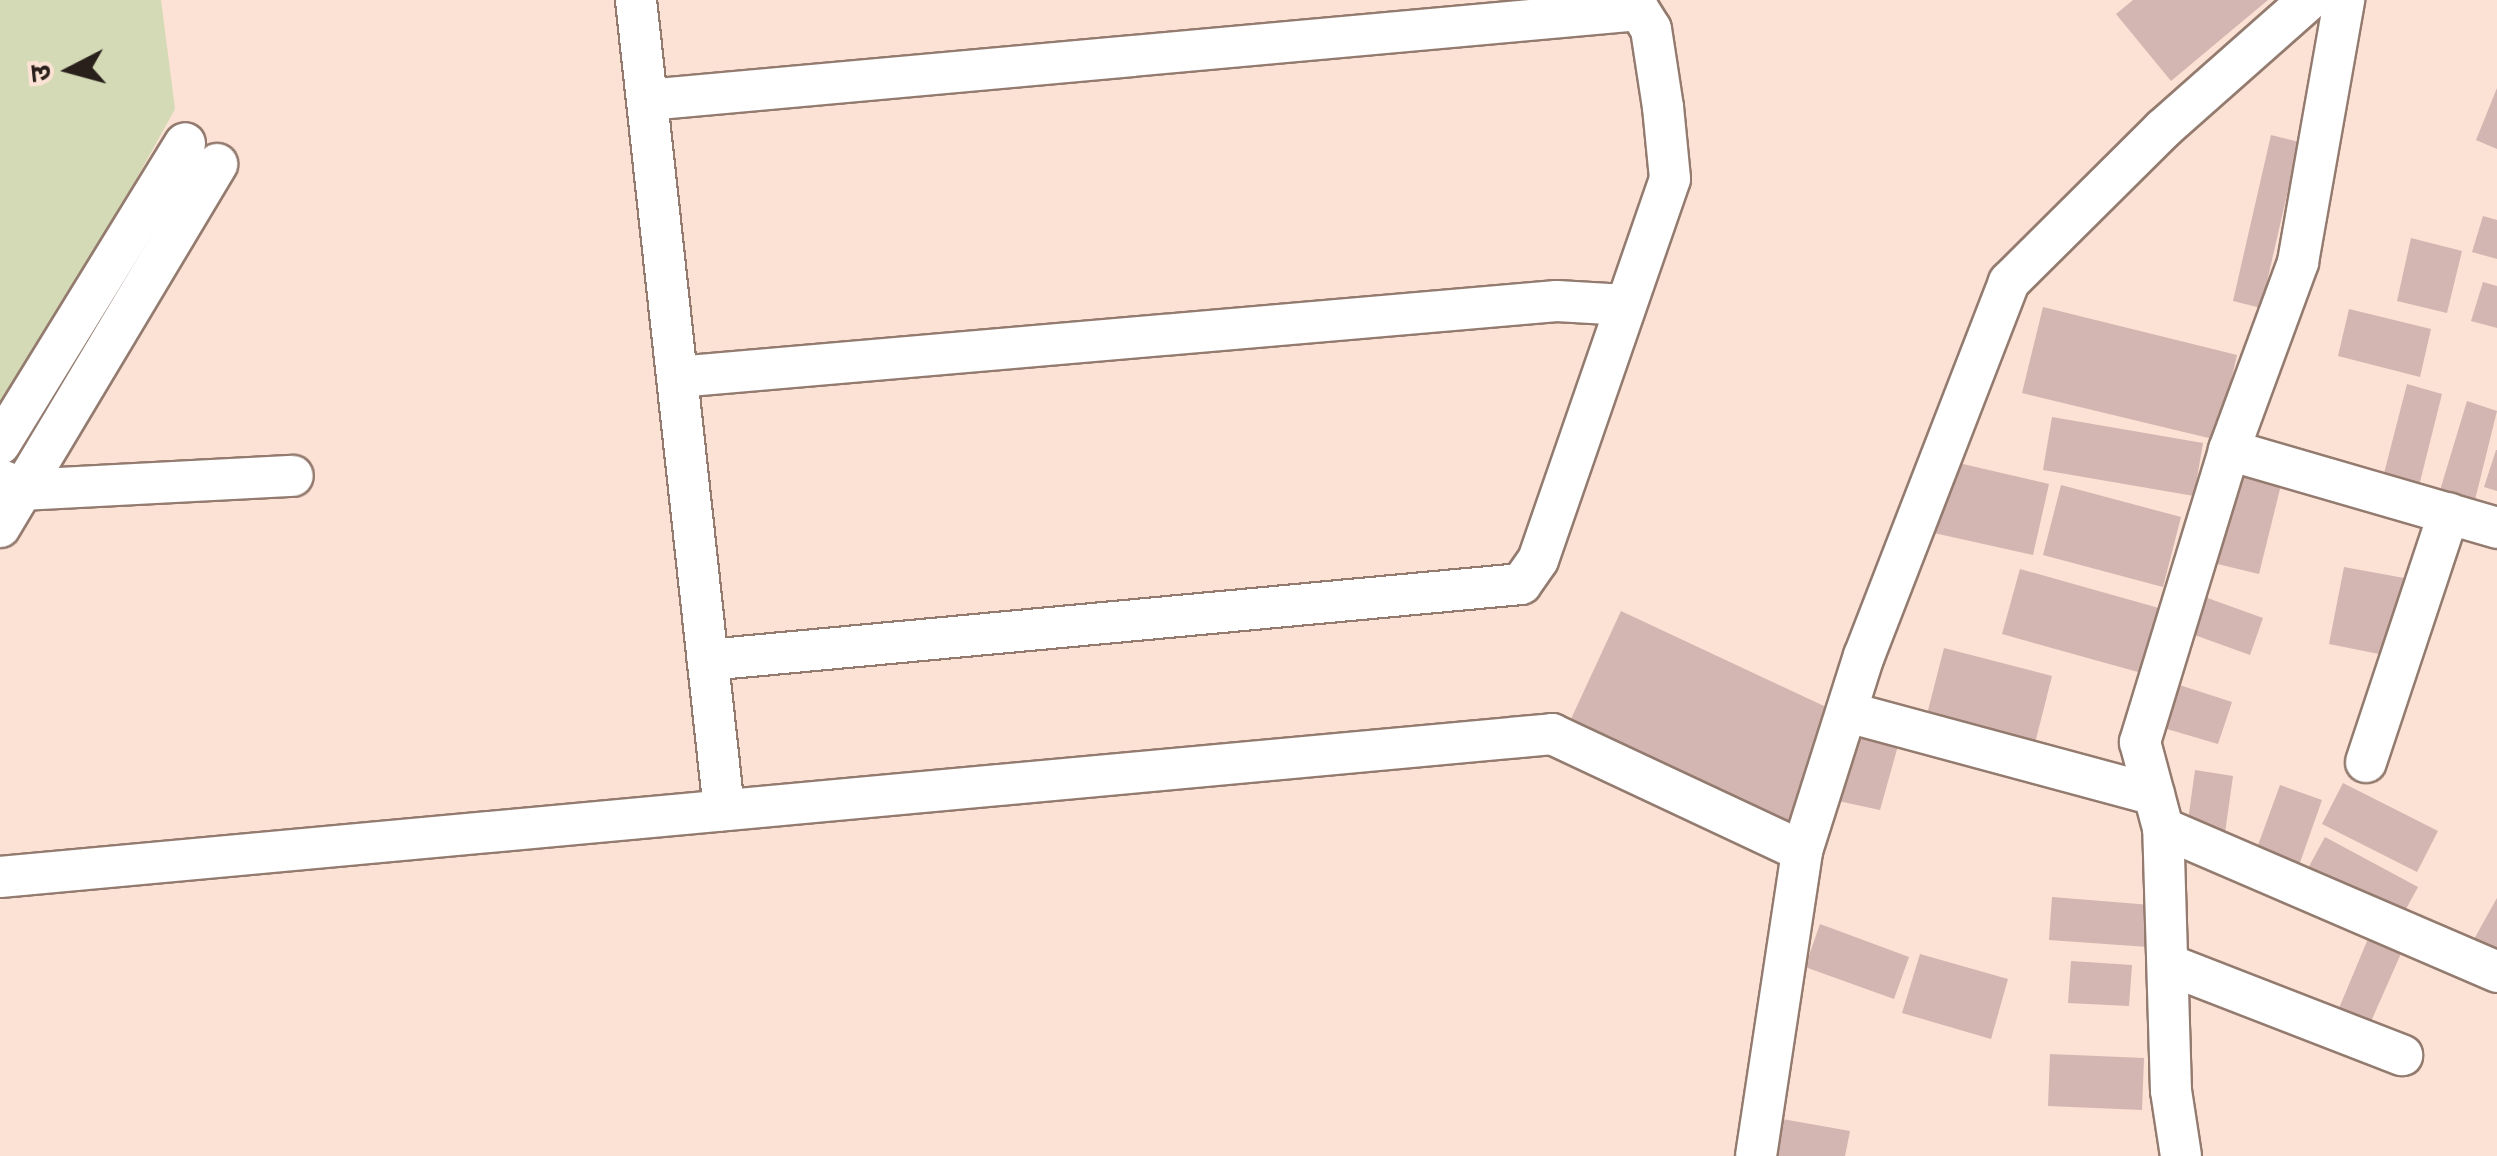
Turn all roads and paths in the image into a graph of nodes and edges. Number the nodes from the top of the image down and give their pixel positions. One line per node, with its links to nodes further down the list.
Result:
1 (636, 0): 4 (street)
2 (2310, 0): 15 (street)
3 (2344, 0): 8 (street)
4 (647, 100): 5 (street); 6 (street)
5 (1626, 304): 6 (street); 14 (street)
6 (677, 378): 14 (street)
7 (0, 444): 10 (street)
8 (2229, 450): 11 (street); 18 (street)
9 (292, 476): 10 (street)
10 (11, 485): 12 (street)
11 (2448, 513): 13 (street); 16 (street)
12 (0, 527)
13 (2497, 528)
14 (708, 660): 17 (street)
15 (1847, 712): 18 (street); 19 (street)
16 (2366, 762)
17 (724, 810): 19 (street); 20 (street)
18 (2158, 812): 21 (street); 22 (street)
19 (1802, 851): 24 (street)
20 (0, 877)
21 (2172, 966): 23 (street); 25 (street)
22 (2497, 972)
23 (2402, 1055)
24 (1756, 1156)
25 (2181, 1156)

